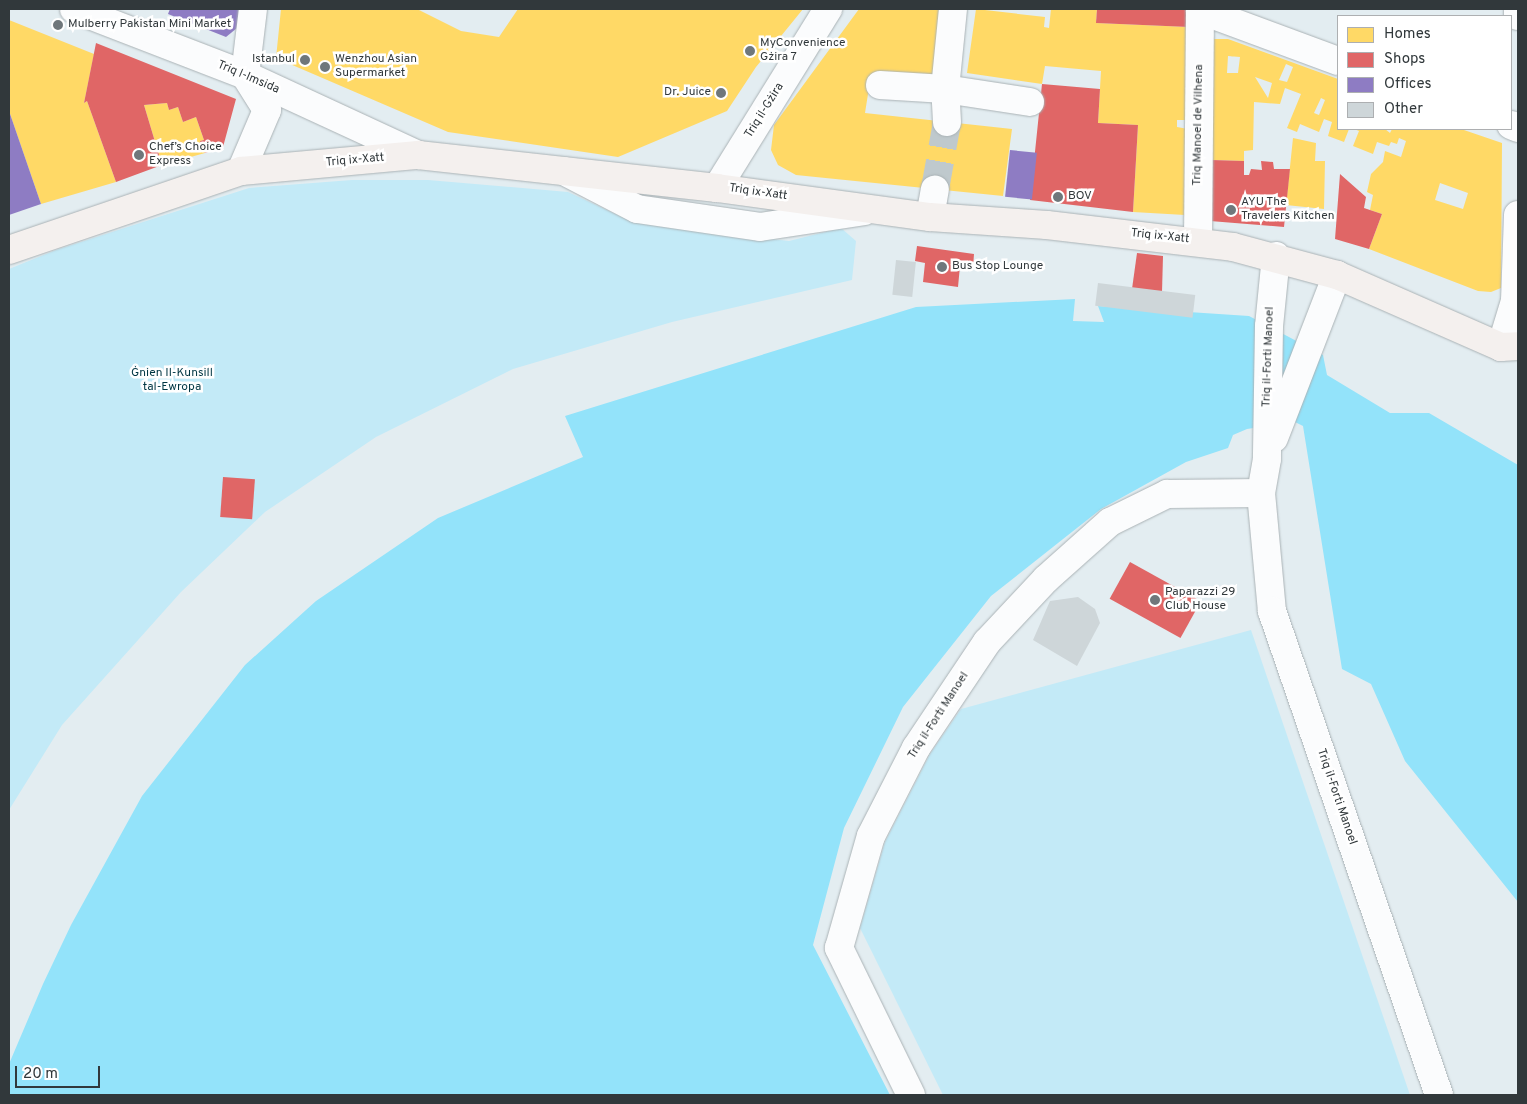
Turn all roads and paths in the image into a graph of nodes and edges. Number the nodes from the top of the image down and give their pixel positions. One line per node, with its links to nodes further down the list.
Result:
1 (74, 9): 9 (street, Triq l-Imsida)
2 (253, 9): 9 (street)
3 (828, 9): 17 (street, Triq il-Gżira)
4 (953, 9): 11 (street)
5 (1518, 9): 7 (street)
6 (1200, 10): 8 (street); 22 (street, Triq Manoel de Vilhena)
7 (1518, 16)
8 (1337, 61)
9 (245, 75): 14 (street, Triq l-Imsida); 15 (street)
10 (880, 85): 11 (street)
11 (945, 89): 12 (street); 13 (street)
12 (1030, 102)
13 (947, 122)
14 (418, 155): 15 (main road, Triq ix-Xatt); 16 (main road, Triq ix-Xatt)
15 (241, 171): 23 (main road, Triq ix-Xatt)
16 (563, 171): 17 (main road, Triq ix-Xatt); 19 (street)
17 (717, 188): 19 (main road, Triq ix-Xatt)
18 (936, 189): 21 (street)
19 (876, 209): 21 (main road, Triq ix-Xatt)
20 (1518, 215): 26 (street)
21 (930, 217): 22 (main road, Triq ix-Xatt)
22 (1198, 242): 24 (main road, Triq ix-Xatt)
23 (9, 250)
24 (1276, 256): 25 (main road, Triq ix-Xatt); 27 (street, Triq il-Forti Manoel)
25 (1337, 275): 26 (main road, Triq ix-Xatt); 27 (street, Triq il-Forti Manoel)
26 (1513, 353)
27 (1266, 459): 28 (street, Triq il-Forti Manoel)
28 (1262, 493): 29 (street, Triq il-Forti Manoel); 30 (street, Triq il-Forti Manoel)
29 (911, 1095)
30 (1439, 1095)

